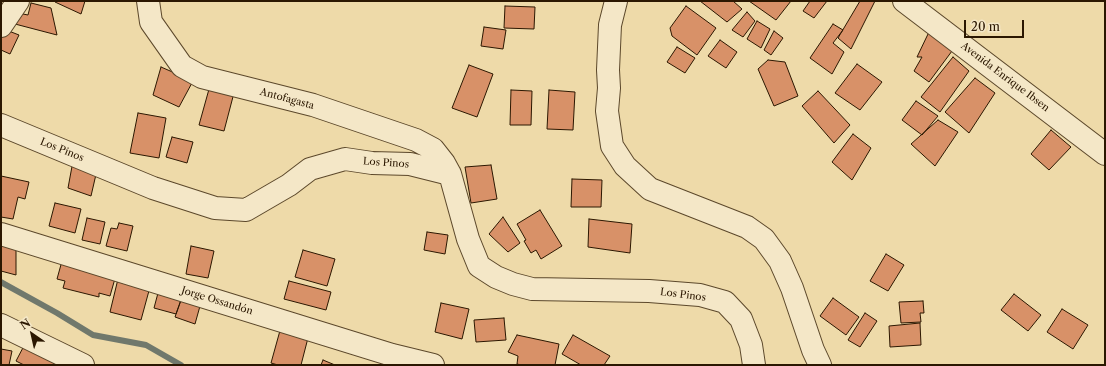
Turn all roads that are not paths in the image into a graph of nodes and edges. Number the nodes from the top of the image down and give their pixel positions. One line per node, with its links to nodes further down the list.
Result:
1 (18, 1): 5 (street)
2 (148, 1): 8 (street, Antofagasta)
3 (616, 1): 14 (street)
4 (904, 1): 7 (street, Avenida Enrique Ibsen)
5 (1, 26)
6 (1, 125): 8 (street, Los Pinos)
7 (1105, 154)
8 (450, 174): 13 (street, Los Pinos)
9 (1, 234): 12 (street, Jorge Ossandón)
10 (1, 326): 11 (street)
11 (83, 365)
12 (433, 365)
13 (754, 365)
14 (820, 365)

